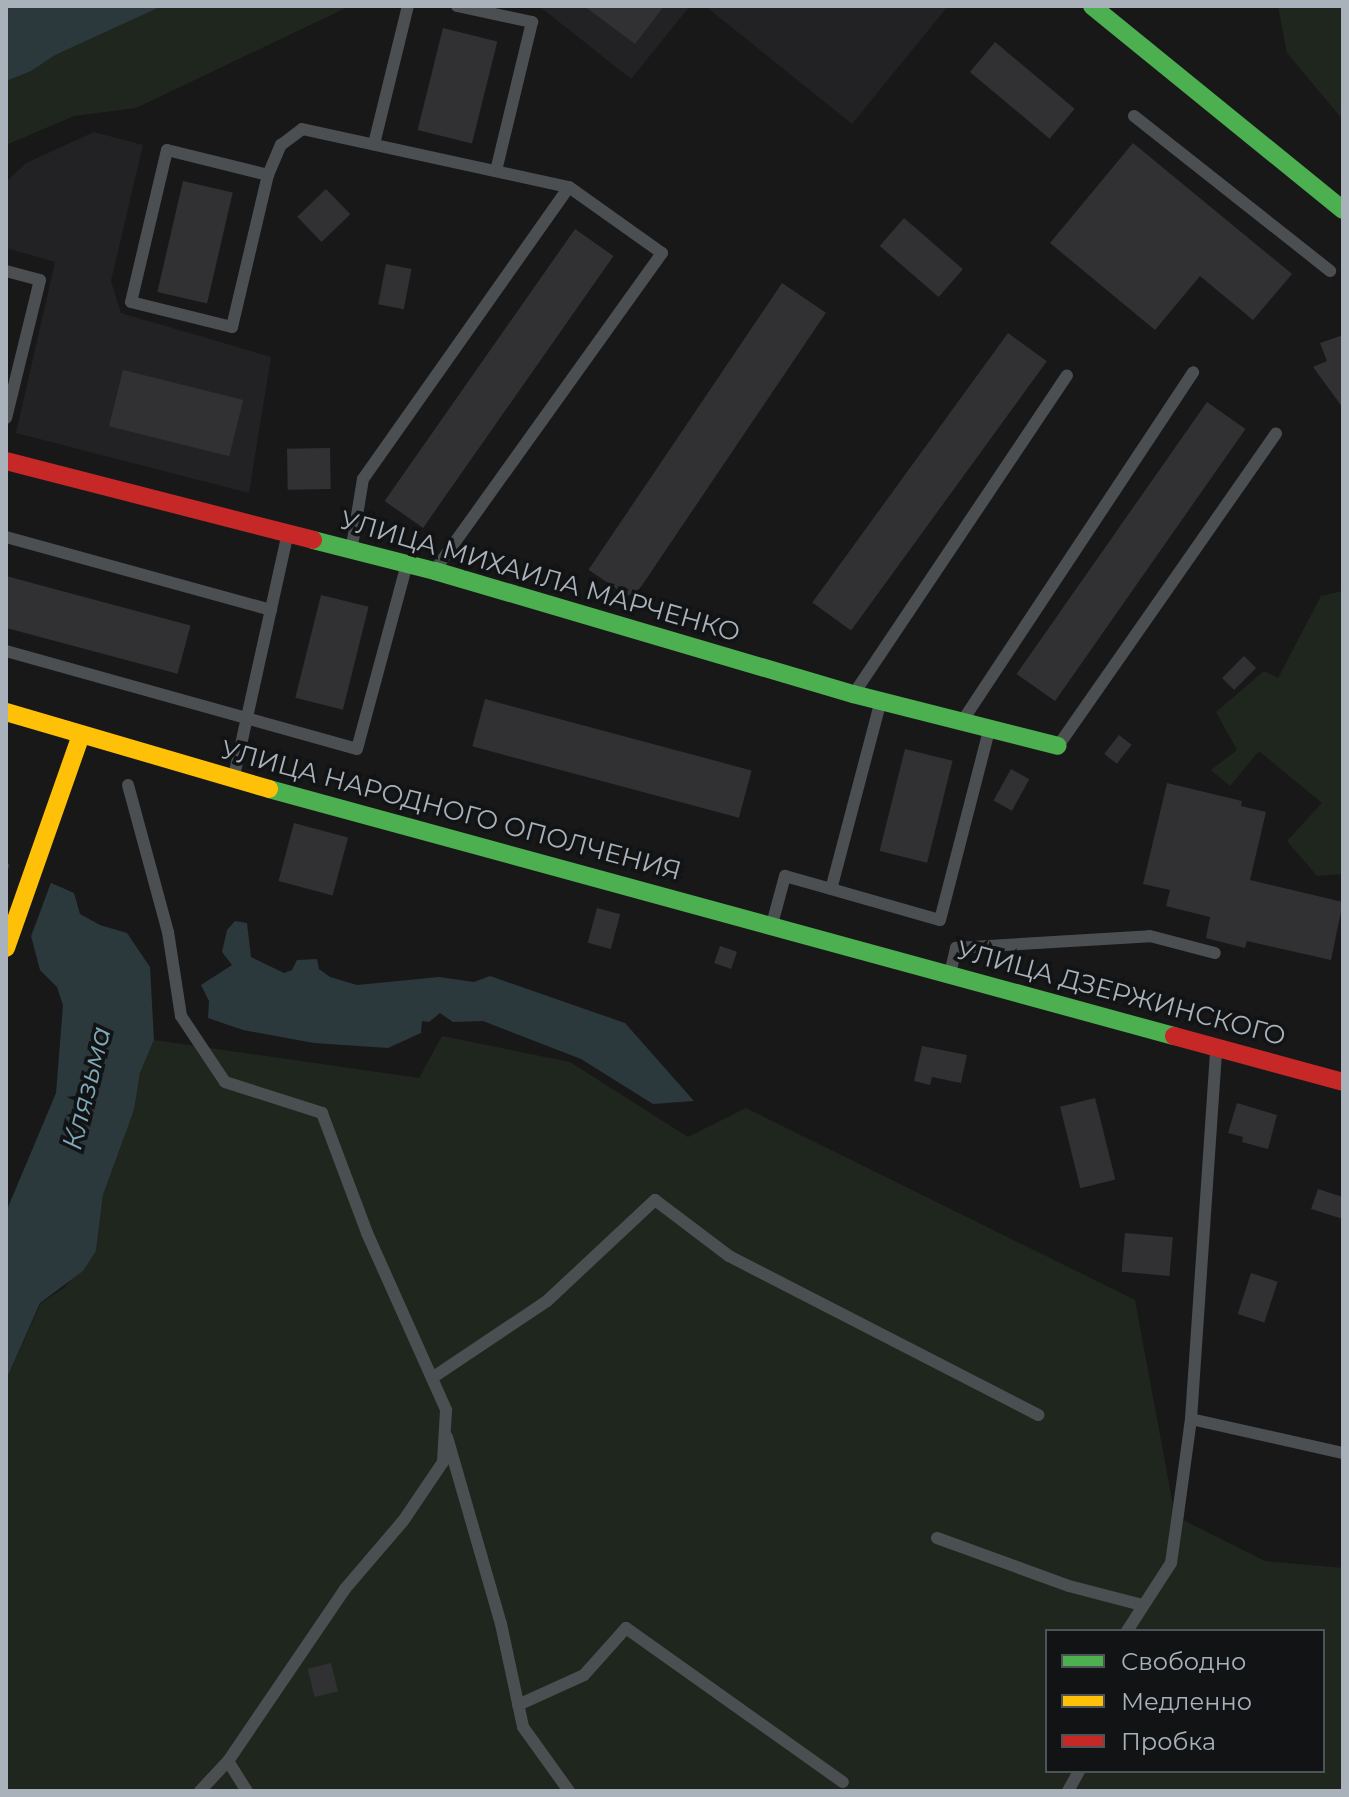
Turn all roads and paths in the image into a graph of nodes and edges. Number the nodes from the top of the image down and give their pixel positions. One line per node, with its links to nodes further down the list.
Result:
1 (408, 6): 5 (lane)
2 (457, 6): 6 (lane)
3 (1092, 6): 9 (street)
4 (1134, 116): 11 (lane)
5 (374, 144): 6 (lane); 7 (lane)
6 (496, 171): 8 (lane)
7 (268, 175): 7 (lane)
8 (569, 187): 19 (lane); 21 (lane)
9 (1343, 210)
10 (6, 271): 14 (lane)
11 (1330, 271)
12 (1193, 372): 28 (lane)
13 (1067, 375): 24 (lane)
14 (6, 418)
15 (1276, 434): 31 (lane)
16 (6, 461): 17 (street, УЛИЦА МИХАИЛА МАРЧЕНКО)
17 (288, 534): 19 (street, УЛИЦА МИХАИЛА МАРЧЕНКО); 22 (lane)
18 (6, 537): 22 (lane)
19 (351, 549): 20 (street, УЛИЦА МИХАИЛА МАРЧЕНКО)
20 (407, 564): 21 (street, УЛИЦА МИХАИЛА МАРЧЕНКО); 27 (lane)
21 (435, 571): 24 (street, УЛИЦА МИХАИЛА МАРЧЕНКО)
22 (271, 610): 27 (lane)
23 (6, 651): 27 (lane)
24 (853, 694): 25 (street, УЛИЦА МИХАИЛА МАРЧЕНКО)
25 (881, 700): 28 (street, УЛИЦА МИХАИЛА МАРЧЕНКО); 34 (lane)
26 (6, 712): 30 (street, УЛИЦА НАРОДНОГО ОПОЛЧЕНИЯ)
27 (247, 718): 32 (lane)
28 (962, 723): 29 (street, УЛИЦА МИХАИЛА МАРЧЕНКО)
29 (989, 730): 31 (street, УЛИЦА МИХАИЛА МАРЧЕНКО); 34 (lane)
30 (81, 735): 32 (street, УЛИЦА НАРОДНОГО ОПОЛЧЕНИЯ); 36 (street)
31 (1058, 746)
32 (233, 779): 35 (street, УЛИЦА НАРОДНОГО ОПОЛЧЕНИЯ)
33 (128, 785): 42 (lane)
34 (831, 889): 35 (lane)
35 (772, 925): 38 (street, УЛИЦА НАРОДНОГО ОПОЛЧЕНИЯ)
36 (6, 948)
37 (1215, 953): 39 (lane)
38 (885, 955): 39 (street, УЛИЦА ДЗЕРЖИНСКОГО)
39 (950, 974): 40 (street, УЛИЦА ДЗЕРЖИНСКОГО)
40 (1216, 1047): 41 (street, УЛИЦА ДЗЕРЖИНСКОГО); 44 (lane)
41 (1343, 1082)
42 (432, 1378): 43 (lane); 45 (lane)
43 (1039, 1415)
44 (1191, 1419): 46 (lane); 48 (lane)
45 (445, 1431): 50 (lane); 51 (lane)
46 (1343, 1453)
47 (937, 1538): 48 (lane)
48 (1142, 1605): 49 (lane)
49 (1128, 1629)
50 (518, 1705): 53 (lane); 56 (lane)
51 (228, 1761): 54 (lane); 55 (lane)
52 (1078, 1773): 57 (lane)
53 (843, 1782)
54 (200, 1791)
55 (247, 1791)
56 (569, 1791)
57 (1068, 1791)

